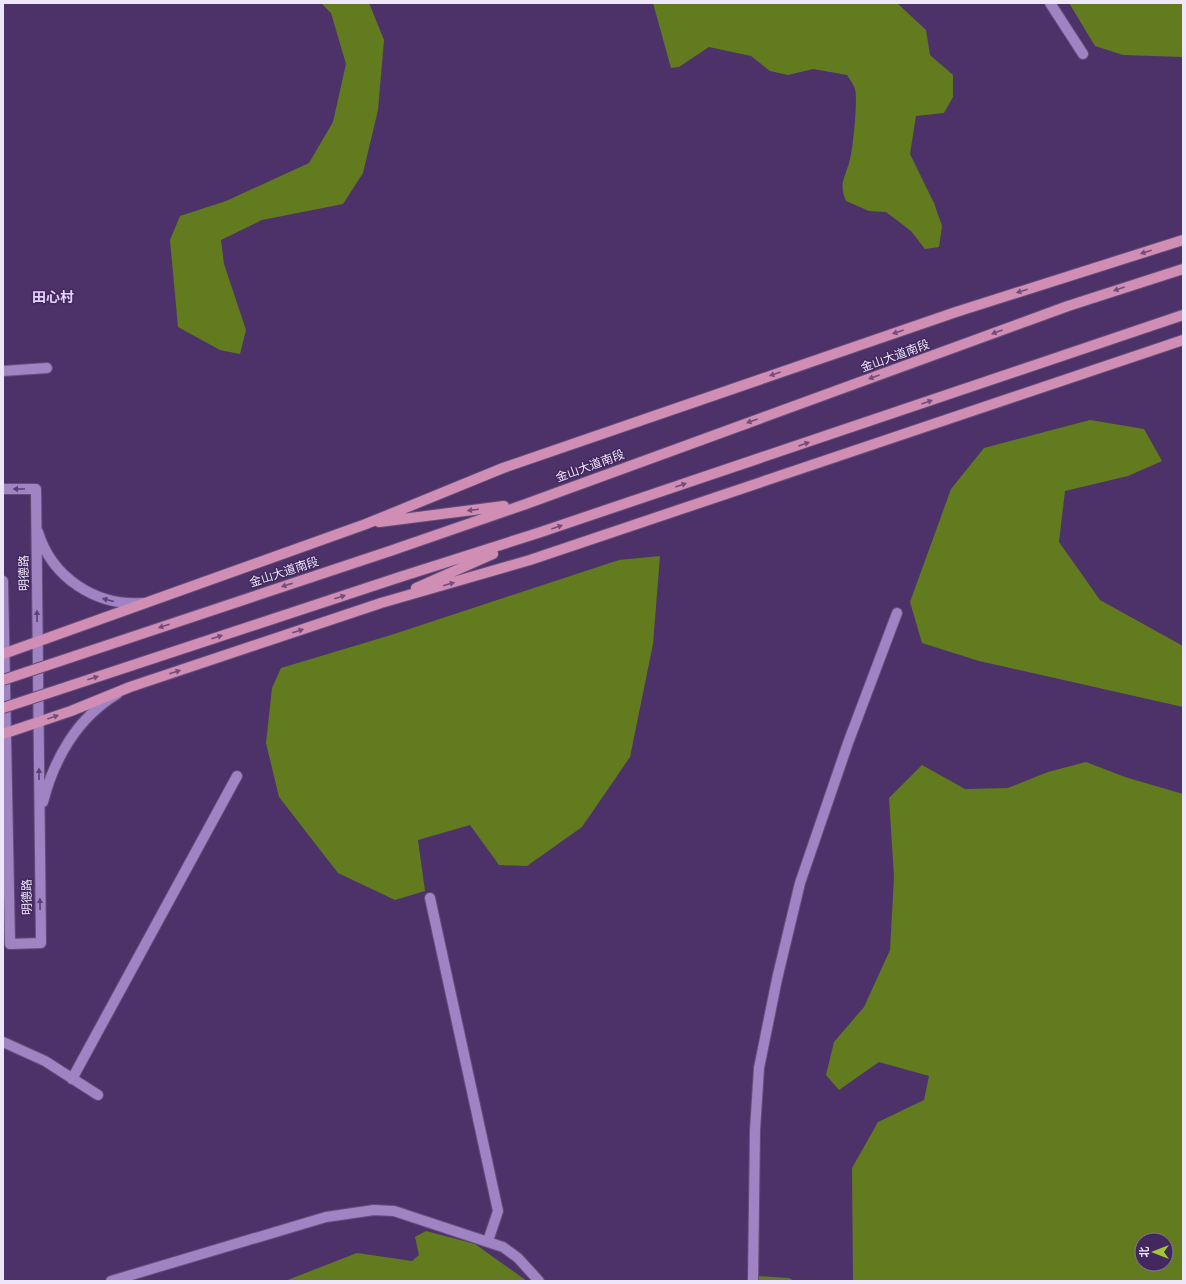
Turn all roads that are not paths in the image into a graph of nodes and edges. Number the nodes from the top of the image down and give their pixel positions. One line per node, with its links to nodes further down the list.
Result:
1 (1050, 3): 2 (street)
2 (1083, 54)
3 (1183, 240): 15 (main road, one-way to 15)
4 (1183, 261): 6 (main road)
5 (1183, 269): 6 (main road, 金山大道南段)
6 (1137, 283): 14 (main road, 金山大道南段, one-way to 14)
7 (1183, 315): 9 (main road)
8 (1183, 320): 9 (main road)
9 (1149, 328): 17 (main road, one-way to 9)
10 (1183, 340): 20 (main road, one-way to 10)
11 (47, 368): 12 (street)
12 (3, 370)
13 (3, 489): 16 (street, 明德路, one-way to 13)
14 (526, 504): 15 (main road, one-way to 15); 24 (main road, 金山大道南段, one-way to 24, bridge)
15 (366, 524): 19 (main road)
16 (36, 525): 19 (street, one-way to 16); 22 (street, 明德路, one-way to 16)
17 (538, 534): 20 (main road); 26 (main road, one-way to 17, bridge)
18 (3, 581): 23 (street, 明德路)
19 (146, 603): 22 (main road)
20 (382, 603): 25 (main road, one-way to 20)
21 (897, 613): 40 (street)
22 (37, 642): 23 (main road); 27 (street, 明德路)
23 (4, 654): 28 (street, 明德路)
24 (3, 680)
25 (130, 687): 27 (main road, one-way to 25); 30 (street)
26 (3, 708)
27 (37, 723): 28 (main road); 30 (street, 明德路, one-way to 27)
28 (4, 733): 32 (street, 明德路)
29 (237, 776): 35 (street)
30 (39, 821): 32 (street, 明德路, one-way to 30)
31 (3, 823): 32 (street)
32 (8, 833)
33 (430, 898): 37 (street)
34 (3, 1042): 35 (street)
35 (72, 1079): 36 (street)
36 (98, 1095)
37 (488, 1241): 38 (street); 39 (street)
38 (112, 1281)
39 (539, 1281)
40 (753, 1281)

